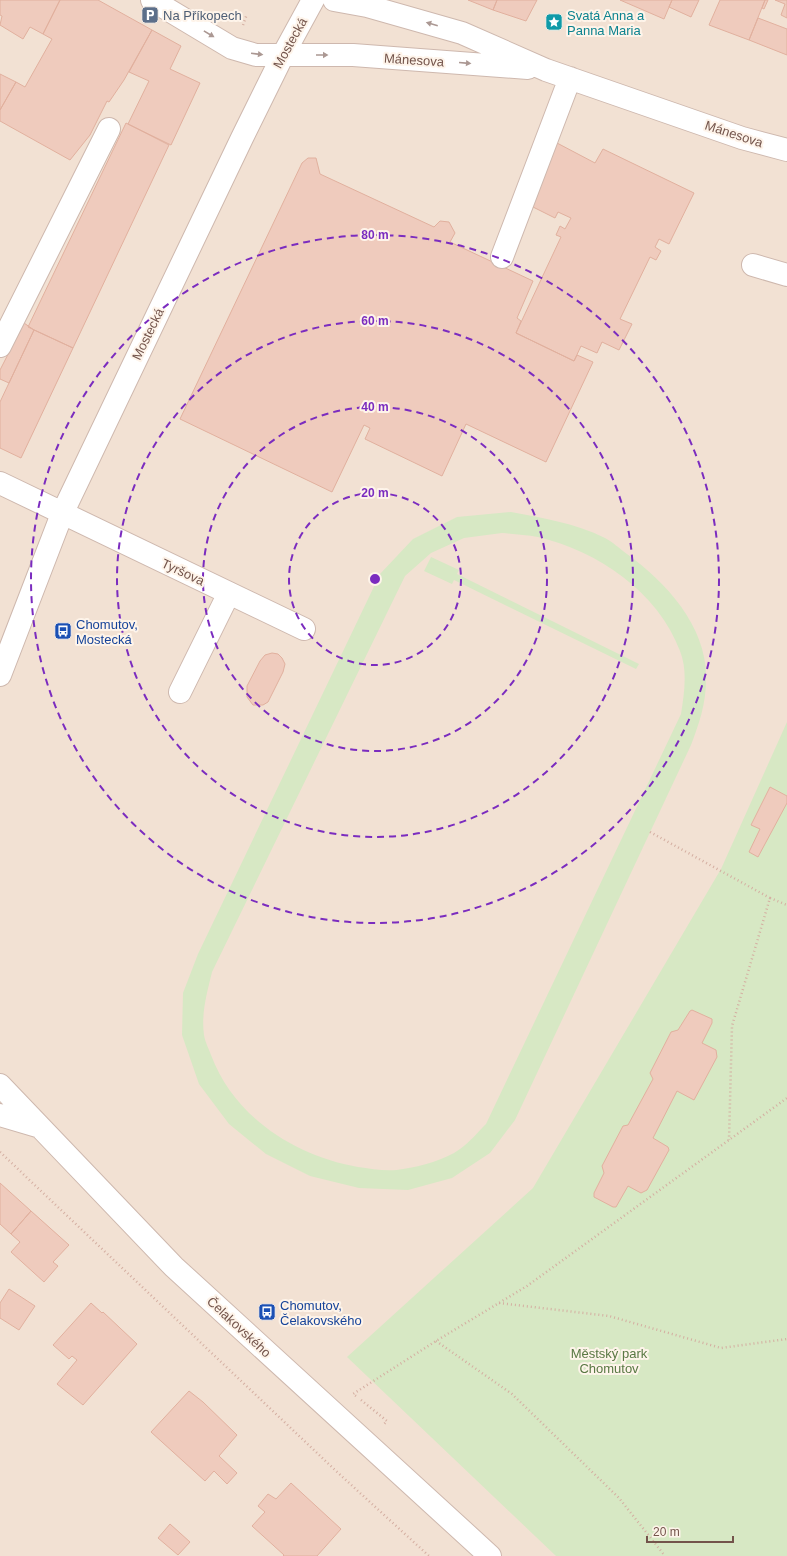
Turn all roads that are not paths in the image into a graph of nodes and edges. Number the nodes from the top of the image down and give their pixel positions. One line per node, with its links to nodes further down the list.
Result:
1 (152, 0): 4 (street, one-way to 4)
2 (313, 0): 4 (street, Mostecká)
3 (334, 0): 5 (street, Mánesova, one-way to 3)
4 (283, 55): 5 (street, Mánesova, one-way to 5); 14 (street, Mostecká)
5 (546, 70): 6 (street, Mánesova)
6 (570, 78): 8 (street, Mánesova); 9 (street)
7 (109, 130): 12 (street)
8 (787, 150)
9 (502, 257)
10 (753, 265): 11 (street)
11 (787, 275)
12 (0, 346)
13 (0, 483): 14 (street, Tyršova)
14 (62, 514): 15 (street, Tyršova); 17 (street, Mostecká)
15 (228, 593): 16 (street, Tyršova); 18 (street)
16 (304, 629)
17 (0, 675)
18 (180, 692)
19 (0, 1085): 21 (street, Čelakovského)
20 (0, 1115): 21 (street)
21 (38, 1126): 22 (street, Čelakovského)
22 (490, 1556)

